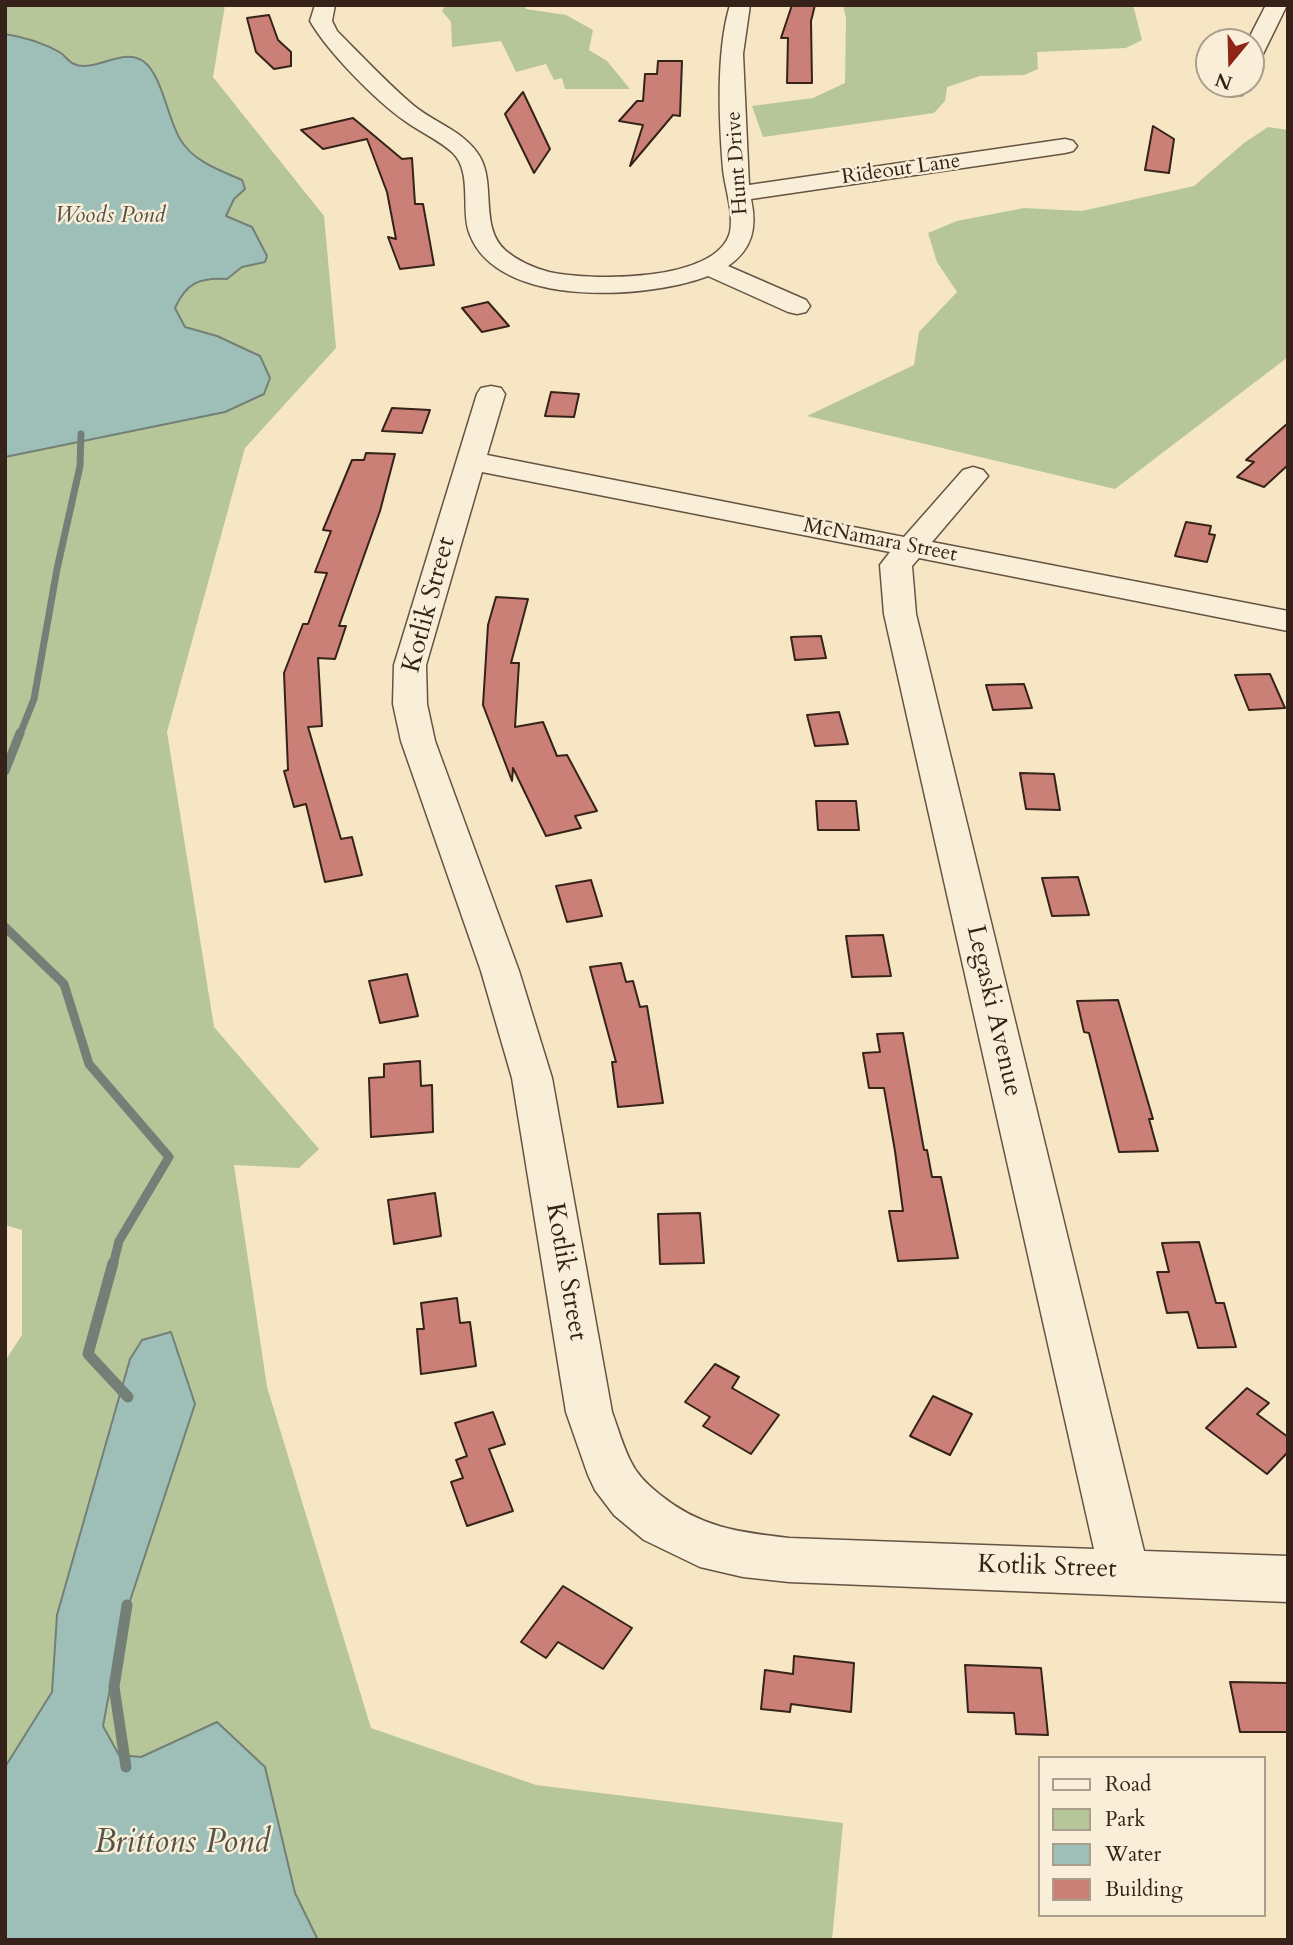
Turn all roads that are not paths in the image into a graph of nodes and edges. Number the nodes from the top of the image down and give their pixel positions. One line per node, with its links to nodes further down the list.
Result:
1 (326, 5): 7 (street, Hunt Drive)
2 (740, 5): 6 (street, Hunt Drive)
3 (1277, 5): 4 (street)
4 (1265, 29)
5 (1065, 146): 6 (street, Rideout Lane)
6 (737, 194): 7 (street, Hunt Drive)
7 (707, 266): 8 (street)
8 (797, 306)
9 (491, 394): 10 (street, Kotlik Street)
10 (471, 461): 12 (street, McNamara Street); 14 (street, Kotlik Street)
11 (973, 476): 12 (street, Legaski Avenue)
12 (911, 547): 13 (street, McNamara Street); 14 (street, Legaski Avenue)
13 (1288, 621)
14 (1124, 1571): 15 (street, Kotlik Street)
15 (1288, 1579)

